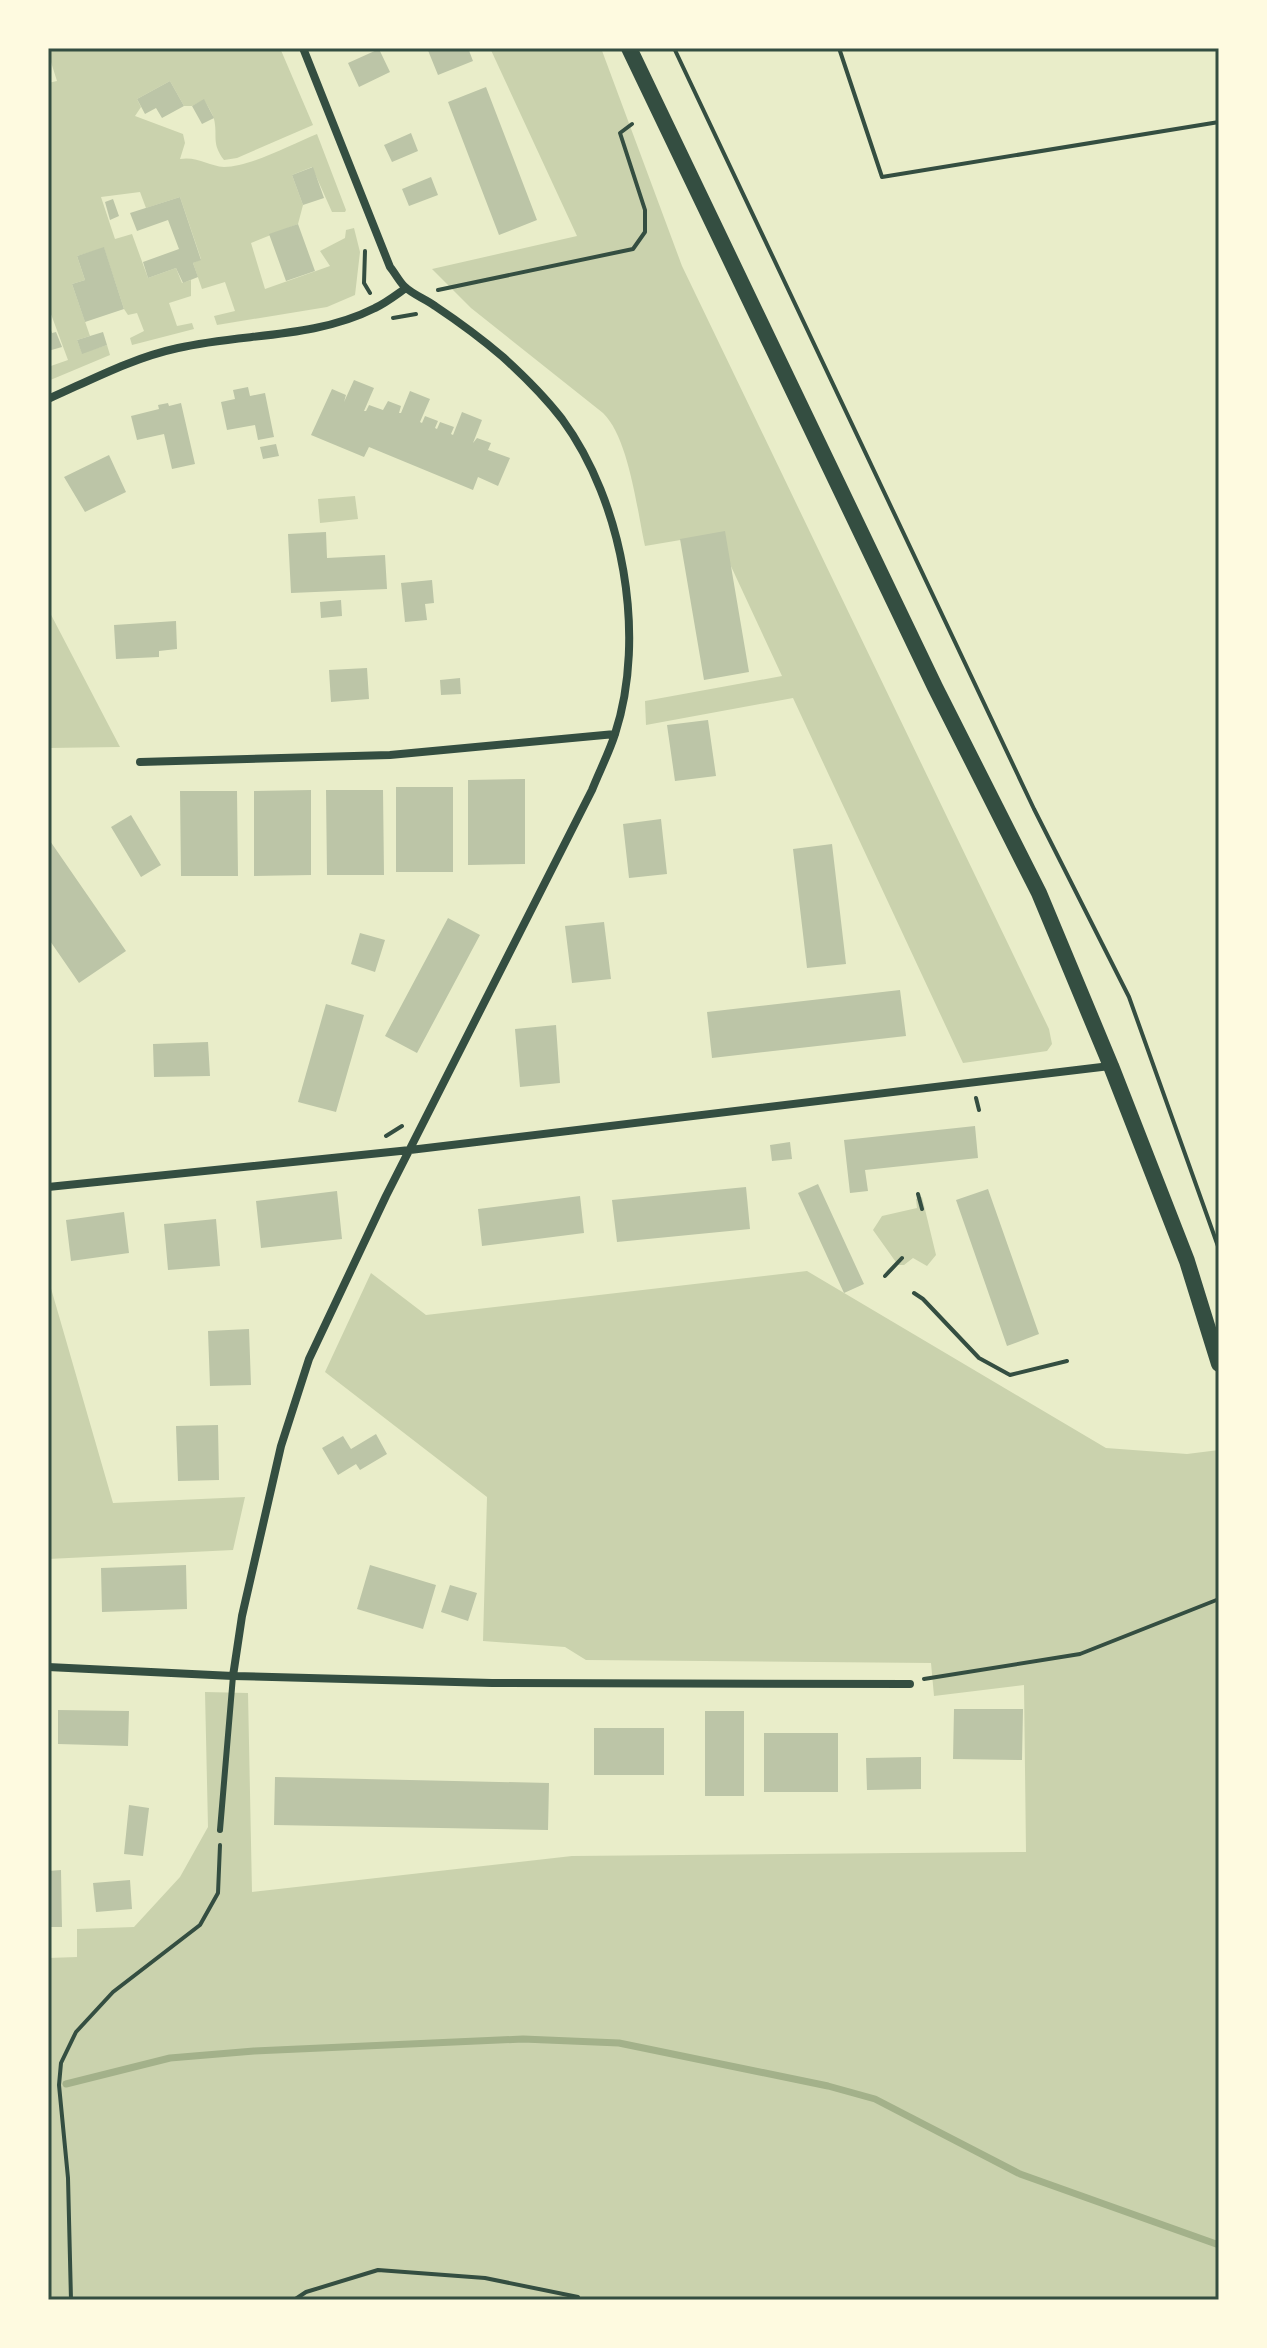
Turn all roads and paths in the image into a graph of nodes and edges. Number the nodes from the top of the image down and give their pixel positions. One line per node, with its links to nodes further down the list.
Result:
1 (303, 48): 8 (street)
2 (629, 48): 15 (main road)
3 (674, 48): 24 (path)
4 (839, 48): 5 (path)
5 (1219, 122)
6 (632, 124): 9 (path)
7 (364, 241): 10 (path)
8 (406, 288): 10 (street); 13 (street)
9 (438, 290)
10 (377, 307): 11 (path); 12 (street)
11 (422, 315)
12 (48, 399)
13 (615, 734): 14 (street); 19 (street)
14 (140, 762)
15 (1111, 1066): 19 (street); 29 (main road)
16 (975, 1091): 17 (path)
17 (979, 1110)
18 (406, 1122): 20 (path)
19 (410, 1150): 20 (street); 32 (street)
20 (377, 1153): 21 (street)
21 (48, 1187)
22 (918, 1194): 23 (path)
23 (922, 1209)
24 (1219, 1249)
25 (902, 1258): 26 (path)
26 (885, 1276)
27 (914, 1293): 28 (path)
28 (1067, 1361)
29 (1219, 1364)
30 (1219, 1599): 33 (path)
31 (48, 1667): 32 (street)
32 (233, 1676): 33 (street); 34 (lane)
33 (910, 1684)
34 (220, 1830): 35 (path)
35 (71, 2300)
36 (294, 2300): 37 (path)
37 (579, 2300)

